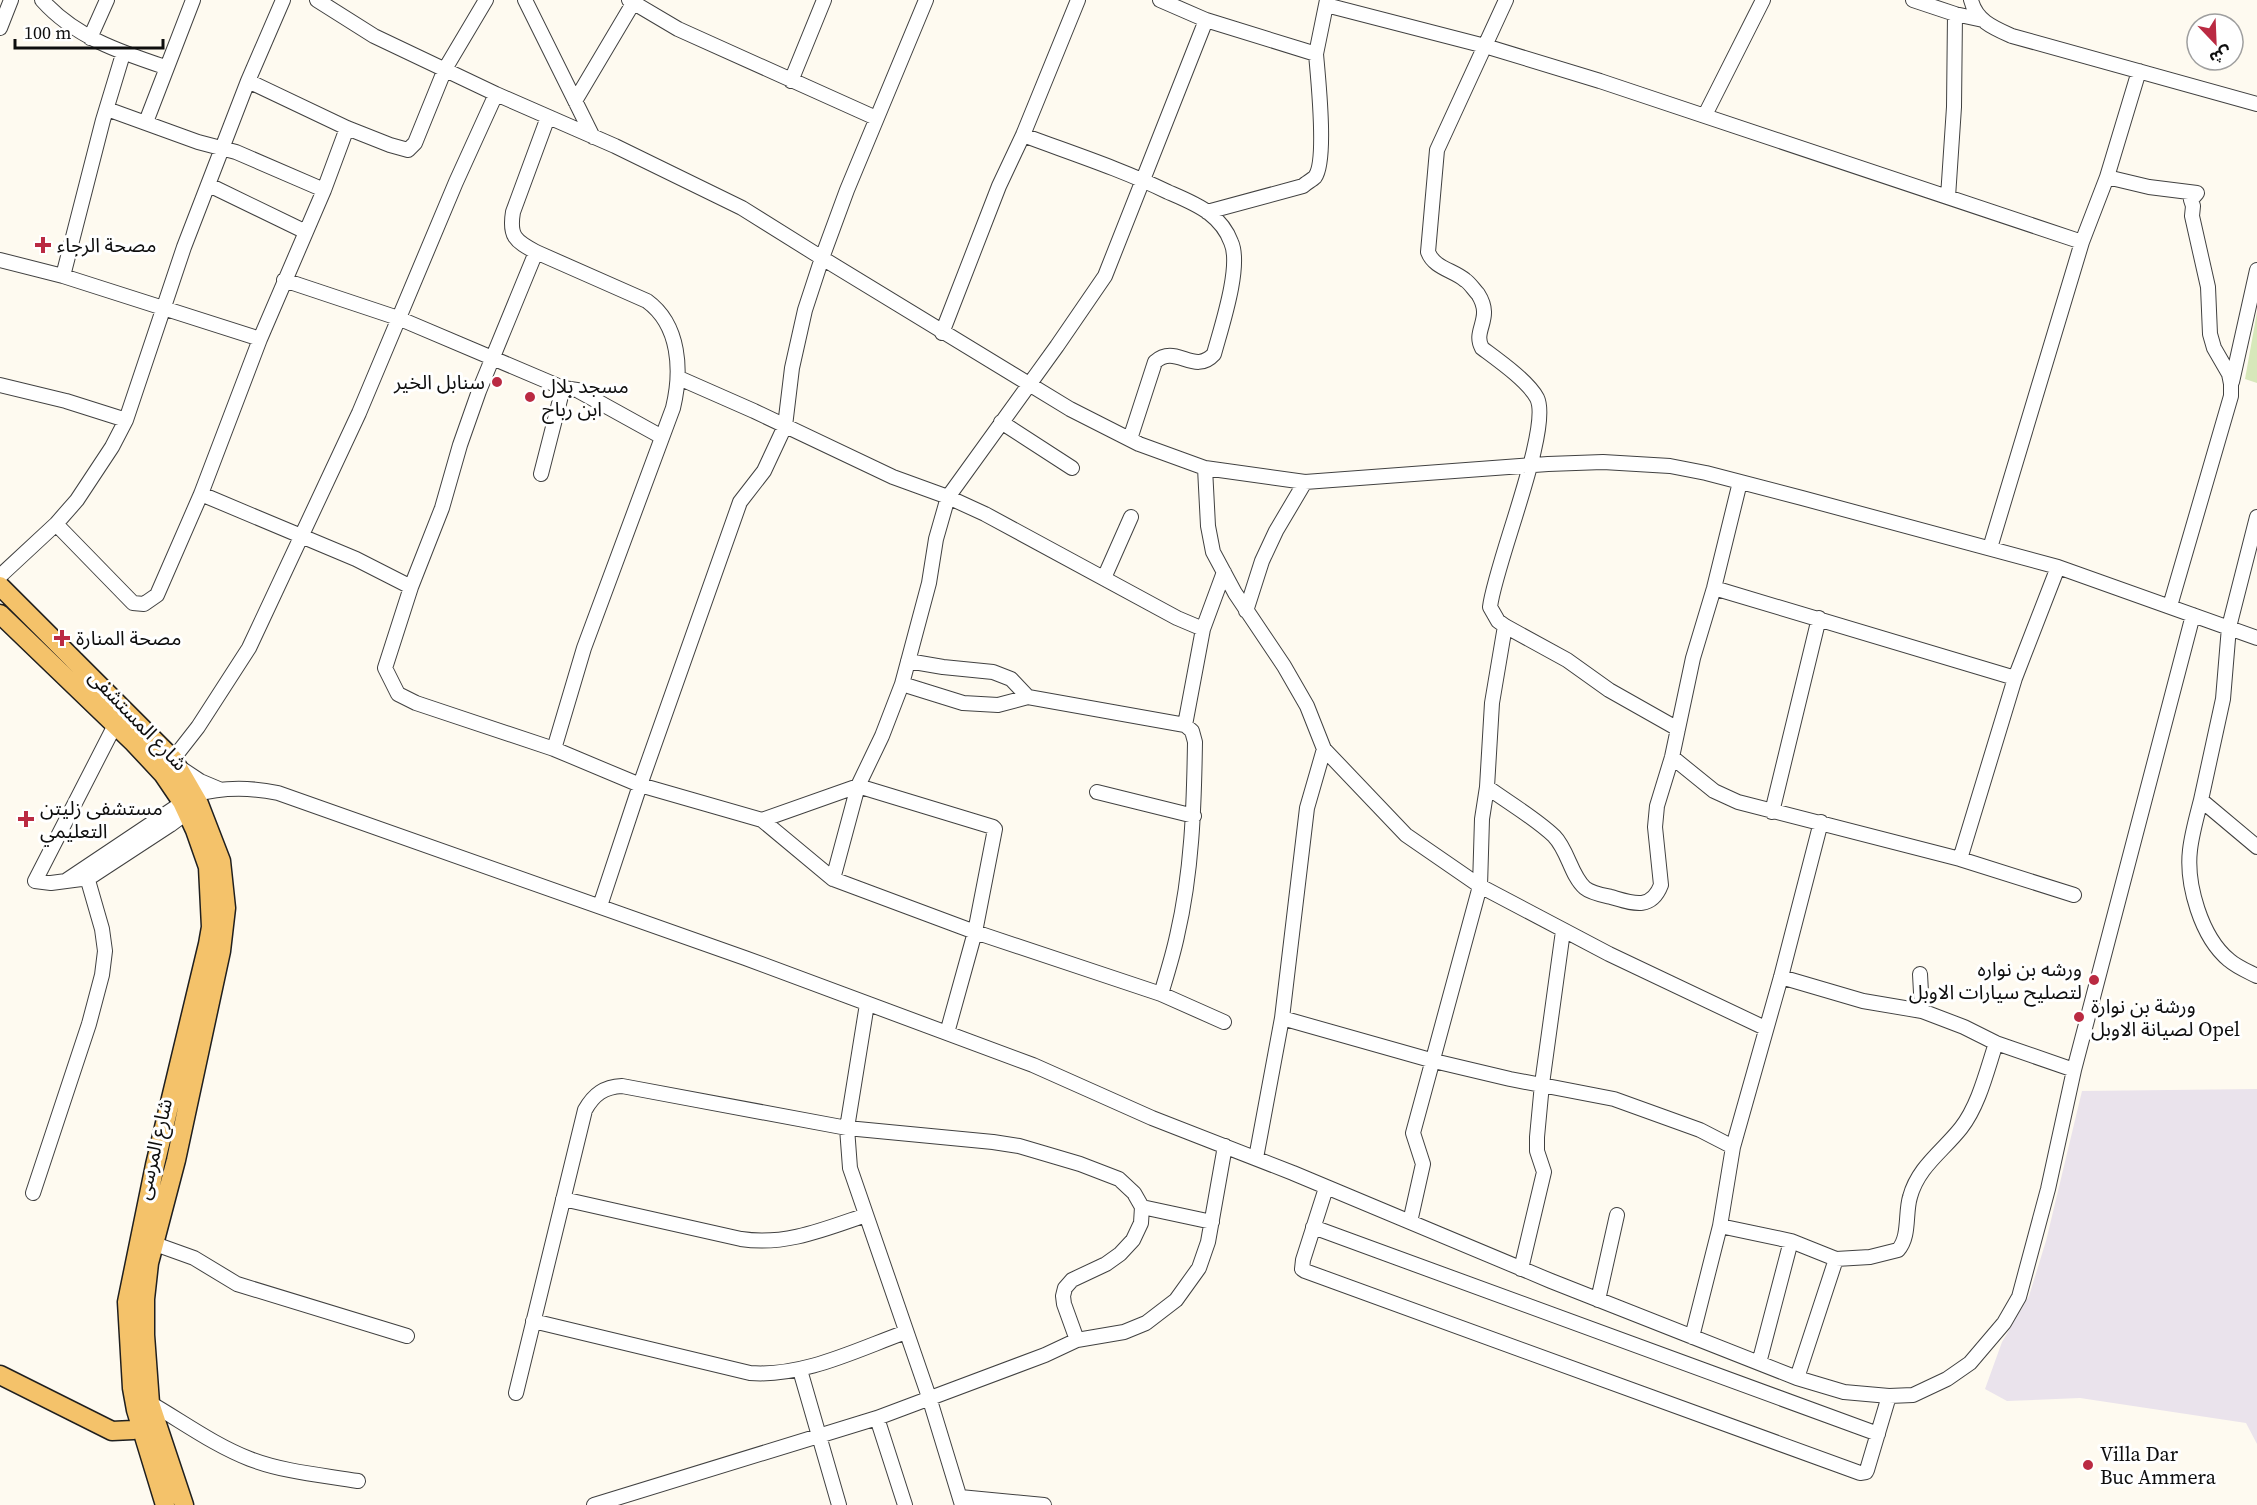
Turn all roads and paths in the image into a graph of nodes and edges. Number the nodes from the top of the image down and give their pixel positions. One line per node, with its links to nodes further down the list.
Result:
1 (11, 0): 22 (street)
2 (42, 0): 23 (street)
3 (107, 0): 23 (street)
4 (193, 0): 27 (street)
5 (283, 0): 30 (street)
6 (317, 0): 28 (street)
7 (486, 0): 28 (street)
8 (525, 0): 33 (street)
9 (824, 0): 31 (street)
10 (926, 0): 38 (street)
11 (1078, 0): 41 (street)
12 (1160, 0): 20 (street)
13 (1506, 0): 24 (street)
14 (1763, 0): 36 (street)
15 (1912, 0): 19 (street)
16 (1971, 0): 21 (street)
17 (632, 1): 31 (street); 33 (street)
18 (1327, 2): 24 (street); 26 (street)
19 (1955, 14): 21 (street); 48 (street)
20 (1206, 20): 26 (street); 45 (street)
21 (1983, 20): 29 (street)
22 (0, 28)
23 (90, 38): 25 (street)
24 (1485, 46): 36 (street); 73 (street)
25 (123, 54): 27 (street); 35 (street)
26 (1316, 54): 49 (street)
27 (165, 67): 39 (street)
28 (445, 69): 32 (street); 40 (street)
29 (2139, 71): 34 (street); 44 (street)
30 (248, 81): 40 (street); 43 (street)
31 (791, 81): 38 (street)
32 (496, 93): 37 (street); 59 (street)
33 (575, 102): 42 (street)
34 (2257, 104)
35 (107, 109): 39 (street); 56 (street)
36 (1705, 115): 48 (street)
37 (548, 117): 42 (street); 52 (street)
38 (876, 118): 53 (street)
39 (146, 122): 43 (street)
40 (347, 128): 47 (street)
41 (1023, 135): 45 (street); 60 (street)
42 (593, 137): 53 (street)
43 (223, 149): 46 (street); 47 (street)
44 (2106, 177): 51 (street); 65 (street)
45 (1143, 179): 49 (street); 64 (street)
46 (209, 185): 50 (street); 58 (street)
47 (324, 190): 50 (street)
48 (1948, 197): 51 (street)
49 (1207, 212): 72 (street)
50 (306, 232): 57 (street)
51 (2082, 242): 85 (street)
52 (536, 252): 62 (street); 63 (street)
53 (822, 258): 60 (street); 70 (street)
54 (0, 260): 56 (street)
55 (2257, 270): 65 (street)
56 (63, 276): 58 (street)
57 (284, 280): 59 (street); 61 (street)
58 (163, 309): 61 (street); 68 (street)
59 (398, 318): 62 (street); 84 (street)
60 (942, 333): 64 (street)
61 (260, 339): 79 (street)
62 (491, 357): 67 (street); 91 (street)
63 (679, 378): 70 (street); 71 (street)
64 (1028, 384): 69 (street); 72 (street)
65 (2231, 384): 93 (street)
66 (0, 385): 68 (street)
67 (563, 388): 71 (street); 76 (street)
68 (126, 420): 83 (street)
69 (1001, 422): 74 (street); 80 (street)
70 (785, 426): 80 (street); 113 (street)
71 (662, 436): 109 (street)
72 (1130, 439): 75 (street)
73 (1531, 466): 77 (street); 78 (street); 98 (street)
74 (1072, 468)
75 (1205, 468): 77 (street); 87 (street)
76 (541, 474)
77 (1305, 482): 94 (street)
78 (1740, 482): 85 (street); 92 (street)
79 (201, 494): 83 (street); 84 (street)
80 (948, 497): 89 (street); 102 (street)
81 (1131, 517): 89 (street)
82 (2257, 517): 99 (street)
83 (56, 524): 88 (street)
84 (302, 537): 91 (street); 112 (street)
85 (1990, 548): 86 (street)
86 (2058, 567): 93 (street); 103 (street)
87 (1224, 572): 94 (street); 100 (street)
88 (0, 576)
89 (1104, 578): 100 (street)
90 (0, 585): 112 (main road, شارع المستشفى)
91 (411, 587): 109 (street)
92 (1714, 588): 97 (street); 108 (street)
93 (2170, 606): 96 (street)
94 (1246, 612): 110 (street)
95 (0, 614): 106 (main road, شارع المستشفى)
96 (2193, 615): 99 (street); 145 (street)
97 (1819, 618): 103 (street); 120 (street)
98 (1505, 626): 108 (street); 115 (street)
99 (2229, 627): 101 (street); 118 (street)
100 (1203, 629): 107 (street)
101 (2257, 638)
102 (908, 661): 104 (street); 105 (street)
103 (2015, 678): 125 (street)
104 (902, 684): 105 (street); 114 (street)
105 (1028, 697): 107 (street)
106 (115, 725): 119 (main road, شارع المستشفى); 126 (street)
107 (1185, 725): 121 (street)
108 (1678, 729): 111 (street)
109 (554, 749): 113 (street)
110 (1324, 749): 128 (street); 139 (street)
111 (1672, 757): 115 (street); 120 (street)
112 (176, 763): 116 (street); 119 (main road, شارع المستشفى)
113 (640, 784): 122 (street); 130 (street)
114 (858, 786): 122 (street); 127 (street); 132 (street)
115 (1487, 787): 128 (street)
116 (219, 789): 119 (street); 130 (street)
117 (1096, 792): 121 (street)
118 (2201, 800): 124 (street); 134 (street)
119 (190, 803): 126 (street); 162 (main road, شارع المرسى); 178 (main road, شارع المرسى)
120 (1772, 812): 123 (street)
121 (1194, 816): 136 (street)
122 (762, 820): 127 (street)
123 (1821, 822): 125 (street); 135 (street)
124 (2257, 847)
125 (1960, 859): 129 (street)
126 (86, 872): 152 (street)
127 (833, 879): 132 (street)
128 (1480, 886): 131 (street); 144 (street)
129 (2074, 895)
130 (600, 906): 137 (street)
131 (1563, 931): 141 (street); 146 (street)
132 (975, 932): 136 (street); 142 (street)
133 (1920, 974): 138 (street)
134 (2257, 976)
135 (1781, 977): 138 (street); 141 (street)
136 (1161, 994): 140 (street)
137 (867, 1004): 142 (street); 147 (street)
138 (1922, 1011): 143 (street)
139 (1282, 1018): 144 (street); 150 (street)
140 (1224, 1022)
141 (1765, 1028): 149 (street)
142 (947, 1033): 148 (street)
143 (1996, 1043): 145 (street); 163 (street)
144 (1434, 1060): 146 (street); 158 (street)
145 (2074, 1070): 176 (street)
146 (1542, 1084): 149 (street); 164 (street)
147 (847, 1128): 153 (street); 154 (street); 155 (street)
148 (1225, 1146): 150 (street); 157 (street)
149 (1732, 1147): 159 (street)
150 (1256, 1158): 151 (street)
151 (1326, 1188): 158 (street); 160 (street)
152 (33, 1193)
153 (563, 1199): 155 (street); 166 (street)
154 (1142, 1208): 157 (street); 170 (street)
155 (866, 1215): 167 (street)
156 (1617, 1215): 165 (street)
157 (1212, 1222): 170 (street)
158 (1410, 1222): 164 (street)
159 (1720, 1226): 161 (street); 169 (street)
160 (1313, 1227): 181 (street); 181 (street)
161 (1791, 1241): 163 (street); 171 (street)
162 (155, 1245): 168 (street); 178 (main road, شارع المرسى)
163 (1836, 1259): 174 (street)
164 (1521, 1269): 165 (street)
165 (1598, 1300): 169 (street)
166 (532, 1320): 172 (street); 175 (street)
167 (906, 1332): 172 (street); 177 (street)
168 (407, 1336)
169 (1692, 1337): 171 (street)
170 (1077, 1340): 177 (street)
171 (1759, 1363): 174 (street)
172 (800, 1370): 182 (street)
173 (0, 1375): 180 (main road)
174 (1797, 1378): 176 (street)
175 (516, 1393)
176 (1889, 1396): 181 (street)
177 (929, 1397): 179 (street); 185 (street)
178 (145, 1413): 180 (main road); 183 (main road, شارع المرسى); 184 (street); 187 (main road, شارع المرسى)
179 (877, 1418): 182 (street); 190 (street)
180 (107, 1429): 183 (main road)
181 (1878, 1434)
182 (817, 1436): 188 (street); 189 (street)
183 (152, 1461): 186 (main road, شارع المرسى)
184 (358, 1481)
185 (961, 1501): 191 (street)
186 (165, 1505)
187 (184, 1505)
188 (594, 1505)
189 (839, 1505)
190 (905, 1505)
191 (1044, 1505)

